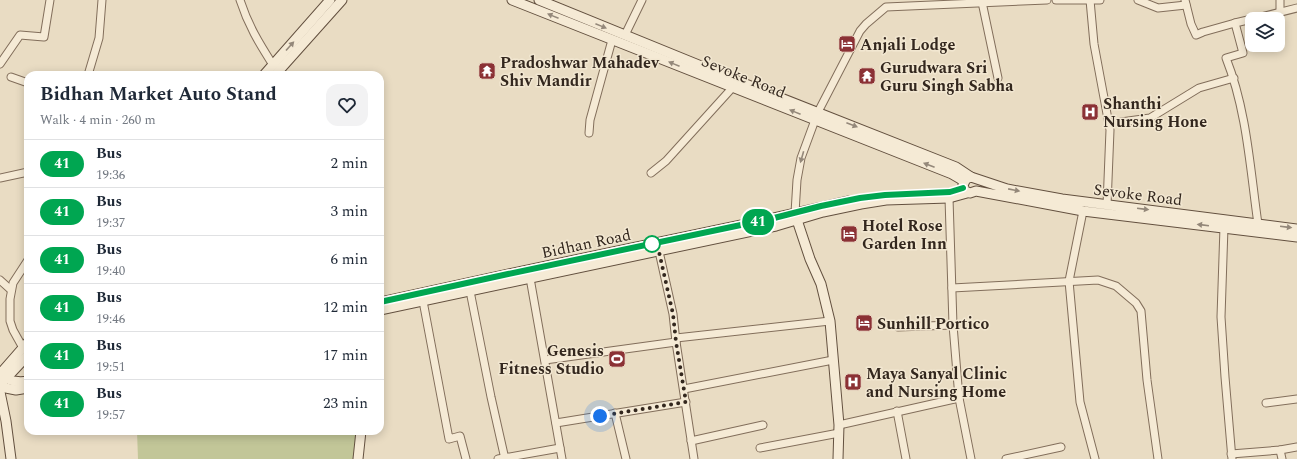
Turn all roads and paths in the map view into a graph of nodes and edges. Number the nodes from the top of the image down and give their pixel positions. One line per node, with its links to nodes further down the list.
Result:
1 (50, 0): 26 (street)
2 (102, 0): 28 (street)
3 (240, 0): 27 (street)
4 (330, 0): 27 (main road, one-way to 4)
5 (342, 0): 30 (main road)
6 (512, 0): 25 (main road, Sevoke Road, one-way to 6)
7 (539, 0): 18 (main road, Sevoke Road)
8 (642, 0): 24 (street)
9 (1047, 0): 15 (street)
10 (1056, 0): 11 (street)
11 (1090, 0): 12 (street); 44 (street)
12 (1100, 0)
13 (1138, 0): 16 (street)
14 (1280, 0): 21 (street)
15 (980, 2): 19 (street); 32 (street)
16 (1150, 3): 17 (street)
17 (1185, 3): 23 (street)
18 (559, 4): 25 (main road, Sevoke Road, one-way to 25)
19 (885, 4): 36 (street)
20 (1297, 8): 21 (street)
21 (1280, 12)
22 (1245, 21): 23 (street)
23 (1235, 23): 33 (street)
24 (625, 35): 25 (main road, Sevoke Road); 36 (main road, Sevoke Road)
25 (614, 36): 35 (main road, Sevoke Road, one-way to 25); 38 (street)
26 (0, 64)
27 (273, 65): 29 (main road)
28 (89, 71)
29 (268, 71)
30 (279, 71)
31 (11, 77): 34 (street)
32 (998, 78)
33 (1234, 78): 37 (street); 48 (street)
34 (24, 82)
35 (733, 87): 36 (main road, Sevoke Road, one-way to 35); 40 (street)
36 (817, 116): 42 (main road, Sevoke Road); 46 (street, one-way to 46)
37 (1121, 122)
38 (589, 133)
39 (24, 173): 41 (street)
40 (651, 173)
41 (0, 178)
42 (970, 185): 43 (main road, Bidhan Road); 44 (main road, Sevoke Road, one-way to 44); 45 (main road, Sevoke Road)
43 (950, 195): 46 (main road, Bidhan Road); 58 (street)
44 (1107, 205): 47 (main road, Sevoke Road, one-way to 47)
45 (1082, 211): 47 (main road, Sevoke Road, one-way to 45); 57 (street)
46 (796, 216): 51 (main road, Bidhan Road); 64 (main road)
47 (1224, 223): 48 (main road, Sevoke Road); 50 (main road, Sevoke Road); 92 (street)
48 (1258, 224): 49 (main road, Sevoke Road, one-way to 49)
49 (1297, 229)
50 (1297, 237)
51 (658, 247): 52 (main road, Bidhan Road); 67 (street)
52 (628, 253): 54 (main road, Bidhan Road); 55 (main road, Bidhan Road)
53 (24, 266): 59 (street)
54 (509, 278): 55 (main road, Bidhan Road); 60 (main road, Bidhan Road); 61 (main road, Bidhan Road)
55 (530, 278): 70 (street)
56 (0, 280): 59 (street)
57 (1069, 281): 58 (street); 104 (street); 105 (street)
58 (952, 288): 65 (street)
59 (11, 290): 68 (street)
60 (470, 291): 62 (main road, Bidhan Road); 96 (street)
61 (384, 301)
62 (423, 301): 63 (main road, Bidhan Road); 95 (street)
63 (384, 309)
64 (830, 321): 67 (street); 71 (main road)
65 (953, 325): 66 (street); 76 (street)
66 (898, 327)
67 (676, 340): 70 (street); 74 (street)
68 (24, 345)
69 (24, 351): 72 (main road)
70 (545, 360): 82 (street)
71 (833, 360): 74 (street); 84 (main road)
72 (1, 380): 73 (main road)
73 (24, 383)
74 (684, 389): 78 (street)
75 (0, 392): 93 (main road)
76 (959, 398): 80 (street); 102 (street)
77 (1297, 399): 79 (street)
78 (686, 402): 81 (street); 86 (street)
79 (1266, 403)
80 (897, 411): 84 (street); 101 (street)
81 (615, 414): 82 (street); 98 (street)
82 (556, 423): 88 (street)
83 (763, 425): 86 (street)
84 (839, 429): 89 (street); 100 (main road)
85 (361, 435): 94 (main road)
86 (691, 441): 99 (street)
87 (1061, 447): 103 (street)
88 (560, 448): 96 (street); 97 (street)
89 (760, 448)
90 (1297, 448): 91 (street)
91 (1280, 450): 92 (street); 106 (street)
92 (1232, 457)
93 (11, 459)
94 (358, 459)
95 (466, 459)
96 (503, 459)
97 (562, 459)
98 (626, 459)
99 (694, 459)
100 (838, 459)
101 (906, 459)
102 (971, 459)
103 (1006, 459)
104 (1094, 459)
105 (1158, 459)
106 (1282, 459)

